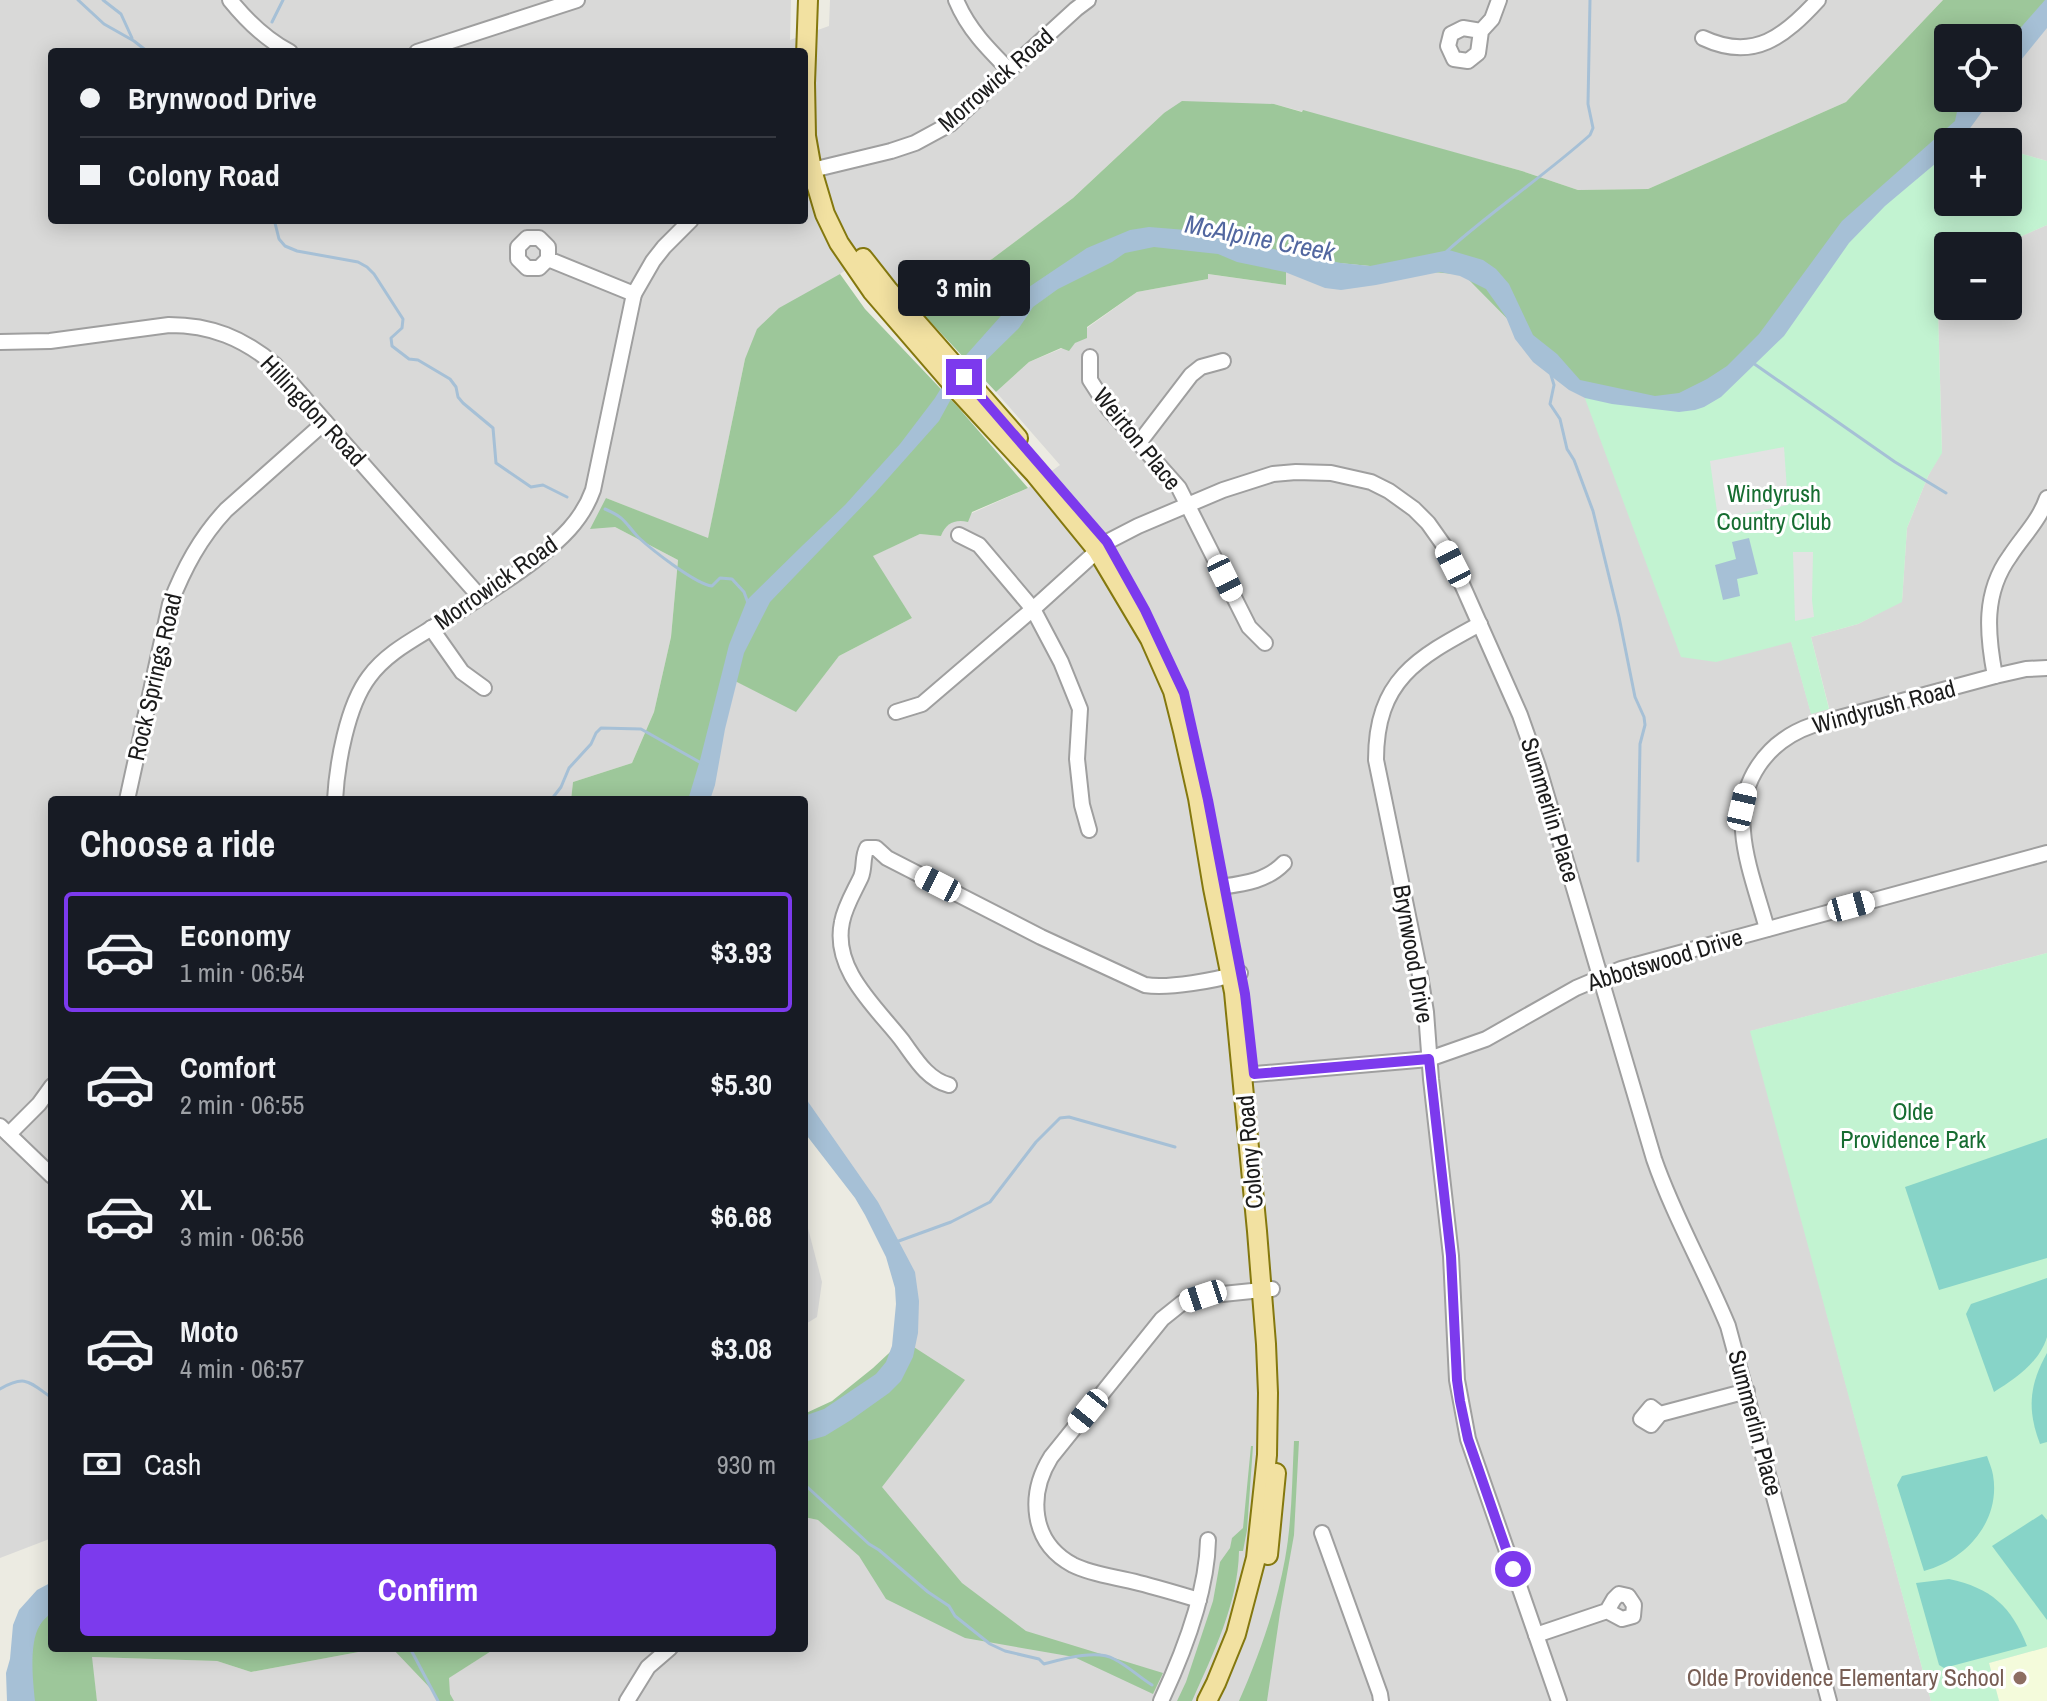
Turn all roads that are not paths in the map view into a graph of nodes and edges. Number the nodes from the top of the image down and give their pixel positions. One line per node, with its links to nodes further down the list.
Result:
1 (230, 0): 11 (street)
2 (577, 0): 12 (street)
3 (808, 0): 13 (main road, Colony Road)
4 (818, 0): 16 (main road, Colony Road)
5 (956, 0): 14 (street)
6 (1088, 0): 14 (street, Morrowick Road)
7 (1499, 0): 9 (street)
8 (1818, 0): 10 (street)
9 (1481, 31)
10 (1703, 38)
11 (282, 48)
12 (429, 48)
13 (806, 48)
14 (1010, 71): 16 (street, Morrowick Road)
15 (808, 146): 16 (main road, Colony Road)
16 (813, 170): 28 (main road, Colony Road)
17 (687, 224): 19 (street, Morrowick Road)
18 (548, 259): 19 (street)
19 (634, 294): 29 (street, Morrowick Road)
20 (0, 342): 23 (street, Hillingdon Road)
21 (1090, 357): 24 (street, Weirton Place)
22 (1223, 361): 24 (street)
23 (325, 422): 29 (street, Hillingdon Road); 38 (street, Rock Springs Road)
24 (1139, 443): 26 (street, Weirton Place)
25 (2047, 498): 35 (street)
26 (1187, 507): 28 (street, Summerlin Place); 31 (street, Summerlin Place); 33 (street, Weirton Place)
27 (959, 535): 30 (street)
28 (1102, 546): 30 (street, Summerlin Place); 43 (main road, Colony Road)
29 (480, 597): 32 (street, Morrowick Road)
30 (1033, 609): 37 (street, Summerlin Place); 40 (street)
31 (1480, 624): 46 (street, Summerlin Place); 47 (street, Brynwood Drive)
32 (431, 628): 36 (street); 39 (street, Morrowick Road)
33 (1265, 643)
34 (2047, 668): 35 (street, Windyrush Road)
35 (1995, 676): 44 (street, Windyrush Road)
36 (484, 688)
37 (896, 712)
38 (128, 796)
39 (335, 796)
40 (1089, 830)
41 (2047, 853): 44 (street, Abbotswood Drive)
42 (1284, 863): 43 (street)
43 (1219, 887): 45 (main road, Colony Road)
44 (1767, 929): 46 (street, Abbotswood Drive)
45 (1235, 974): 48 (main road, Colony Road); 49 (street)
46 (1601, 977): 47 (street, Abbotswood Drive); 54 (street, Summerlin Place)
47 (1429, 1059): 48 (street, Abbotswood Drive); 61 (street, Brynwood Drive)
48 (1248, 1074): 53 (main road, Colony Road)
49 (949, 1085)
50 (48, 1092): 51 (street)
51 (4, 1130): 52 (street)
52 (48, 1172)
53 (1267, 1290): 56 (main road, Colony Road); 59 (street)
54 (1747, 1391): 55 (street); 69 (street, Summerlin Place)
55 (1660, 1414)
56 (1268, 1498): 65 (main road, Colony Road); 66 (main road, Colony Road)
57 (1322, 1533): 67 (street)
58 (1208, 1540): 59 (street)
59 (1199, 1600): 64 (street)
60 (1607, 1611): 61 (street)
61 (1536, 1635): 68 (street, Brynwood Drive)
62 (665, 1652): 63 (street)
63 (627, 1701)
64 (1161, 1701)
65 (1207, 1701)
66 (1219, 1701)
67 (1381, 1701)
68 (1559, 1701)
69 (1829, 1701)

